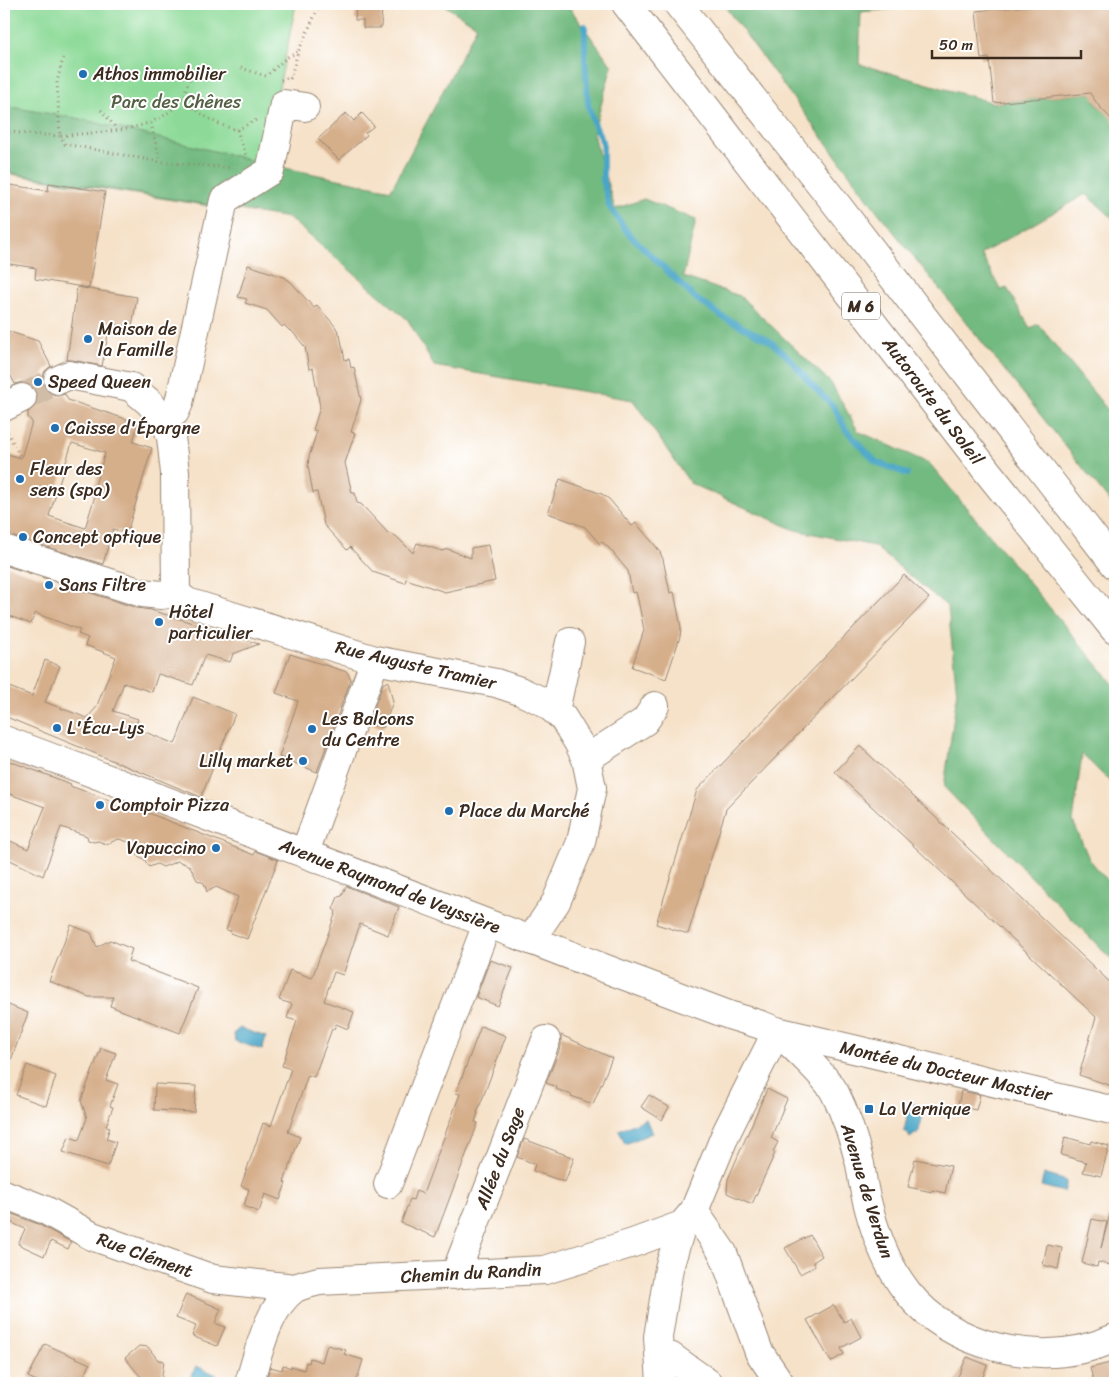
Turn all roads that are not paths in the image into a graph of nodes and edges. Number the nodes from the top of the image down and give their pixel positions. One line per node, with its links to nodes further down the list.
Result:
1 (626, 4): 9 (main road, Autoroute du Soleil / M 6)
2 (678, 4): 7 (main road, M 6)
3 (289, 97): 5 (main road)
4 (58, 380): 5 (main road)
5 (166, 424): 8 (main road)
6 (4, 549): 8 (main road)
7 (1115, 565)
8 (176, 593): 11 (main road, Rue Auguste Tramier)
9 (1115, 630)
10 (570, 642): 13 (main road)
11 (374, 660): 13 (main road, Rue Auguste Tramier); 16 (main road)
12 (655, 706): 15 (main road)
13 (555, 711): 15 (main road, Rue Auguste Tramier)
14 (4, 740): 16 (main road, Avenue Raymond de Veyssière)
15 (586, 759): 18 (main road, Rue Auguste Tramier)
16 (305, 852): 17 (main road, Avenue Raymond de Veyssière)
17 (487, 924): 18 (main road, Avenue Raymond de Veyssière); 22 (main road)
18 (533, 941): 19 (main road, Avenue Raymond de Veyssière)
19 (777, 1031): 21 (main road, Montée du Docteur Mastier); 24 (main road); 27 (main road, Avenue de Verdun)
20 (546, 1040): 25 (main road, Allée du Sage)
21 (1115, 1111)
22 (388, 1184)
23 (4, 1194): 26 (main road, Rue Clément)
24 (688, 1218): 25 (main road, Chemin du Randin); 28 (main road); 32 (main road)
25 (455, 1275): 26 (main road, Chemin du Randin)
26 (295, 1288): 29 (main road)
27 (1115, 1338)
28 (660, 1356): 30 (main road); 31 (main road)
29 (249, 1383)
30 (661, 1383)
31 (708, 1383)
32 (780, 1383)

